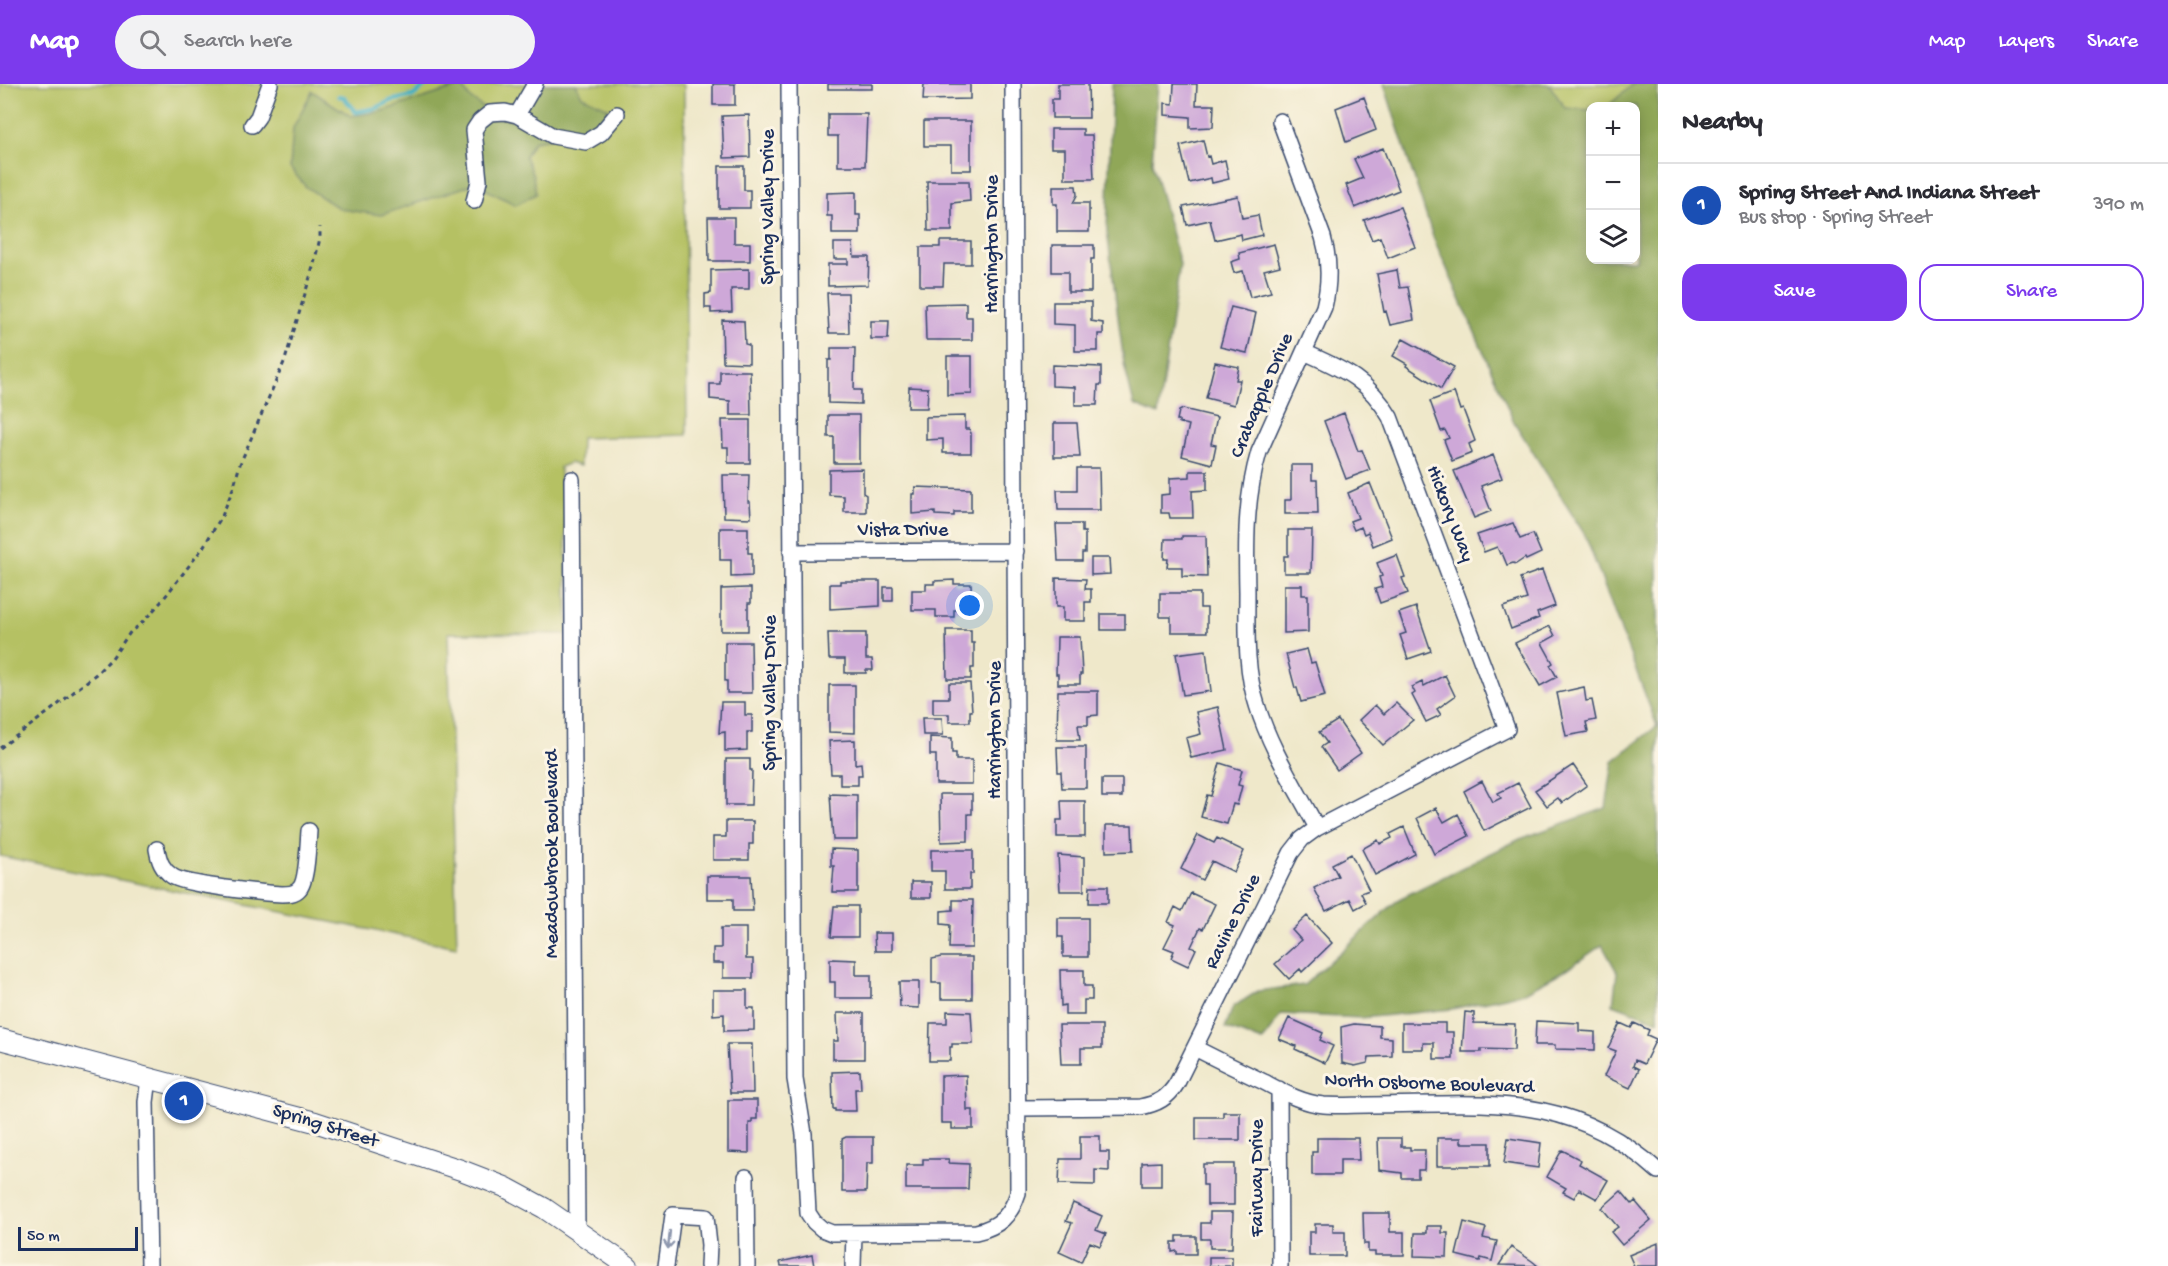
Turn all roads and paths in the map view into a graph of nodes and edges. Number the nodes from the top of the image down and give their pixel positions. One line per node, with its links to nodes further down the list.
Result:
1 (270, 84): 8 (street)
2 (534, 84): 6 (street)
3 (789, 84): 14 (street, Spring Valley Drive)
4 (1013, 84): 13 (street, Harrington Drive)
5 (617, 114): 6 (street)
6 (517, 115): 9 (street)
7 (1280, 121): 11 (street, Crabapple Drive)
8 (252, 125)
9 (474, 201)
10 (320, 227): 16 (path)
11 (1304, 352): 15 (street, Hickory Way); 17 (street, Crabapple Drive)
12 (572, 479): 27 (street, Meadowbrook Boulevard)
13 (1016, 551): 14 (street, Vista Drive); 24 (street, Harrington Drive)
14 (791, 552): 28 (street, Spring Valley Drive)
15 (1507, 729): 17 (street, Ravine Drive)
16 (0, 748)
17 (1317, 828): 21 (street, Ravine Drive)
18 (309, 831): 19 (street)
19 (157, 849)
20 (0, 1039): 22 (main road, Spring Street)
21 (1195, 1048): 23 (street, North Osborne Boulevard); 24 (street, Ravine Drive)
22 (149, 1078): 27 (main road, Spring Street); 29 (street)
23 (1279, 1089): 25 (street, North Osborne Boulevard); 35 (street, Fairway Drive)
24 (1018, 1107): 28 (street, Harrington Drive)
25 (1658, 1171)
26 (746, 1177): 33 (street)
27 (577, 1230): 30 (main road, Spring Street)
28 (854, 1233): 34 (street)
29 (149, 1266)
30 (628, 1266)
31 (666, 1266): 32 (street, one-way to 31)
32 (708, 1266)
33 (747, 1266)
34 (853, 1266)
35 (1280, 1266)

